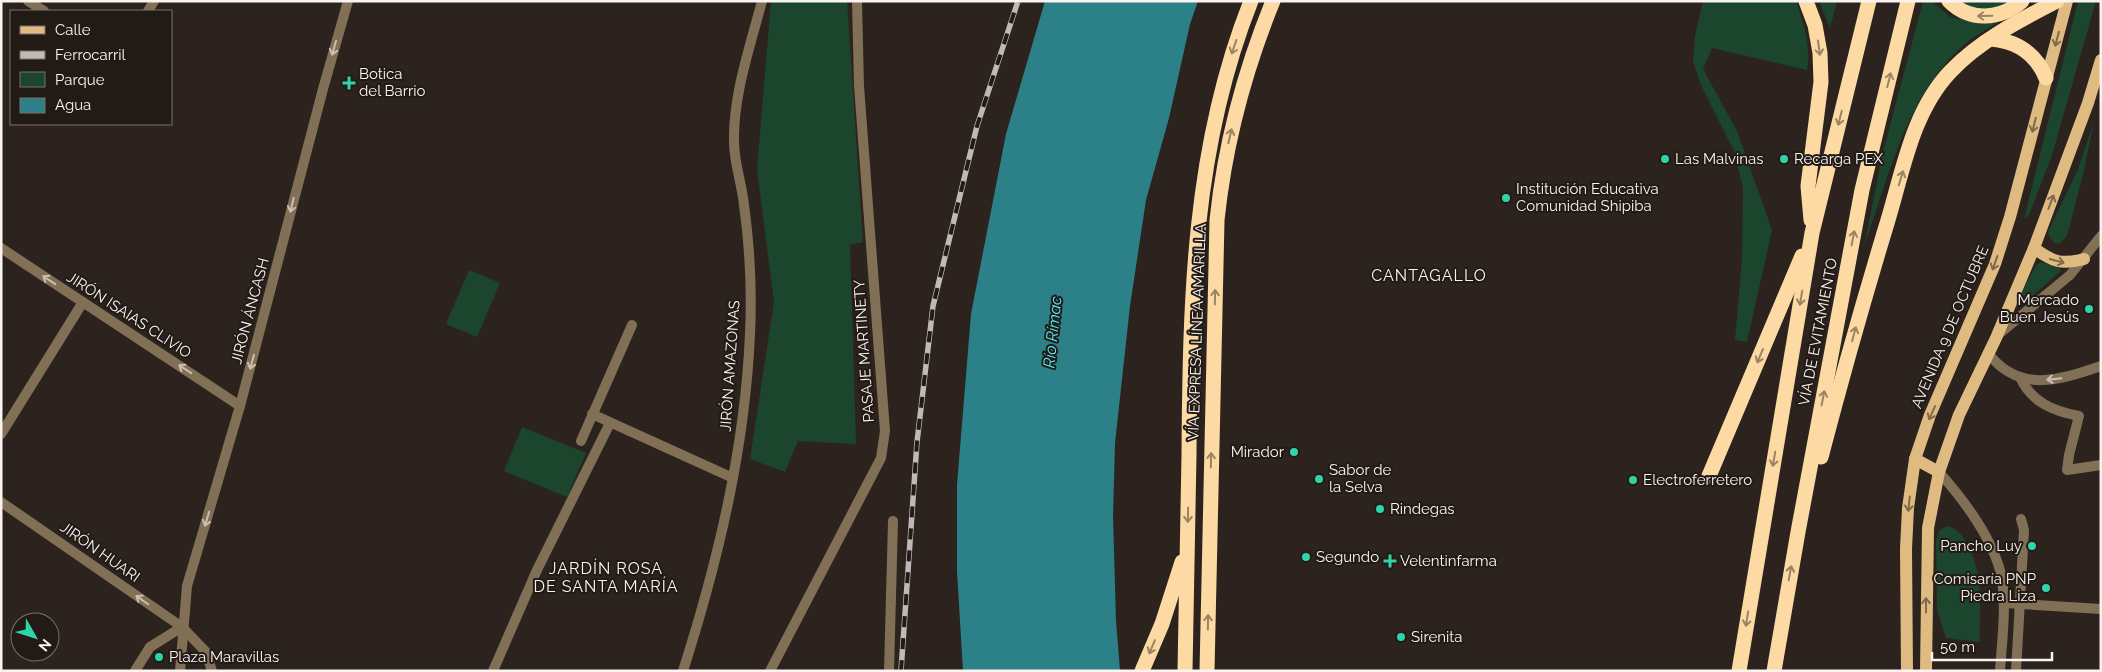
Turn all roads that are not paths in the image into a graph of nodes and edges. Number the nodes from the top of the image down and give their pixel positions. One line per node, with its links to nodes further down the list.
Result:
1 (28, 1): 14 (street)
2 (348, 1): 29 (street, JIRÓN ÁNCASH, one-way to 29)
3 (762, 1): 38 (street, JIRÓN AMAZONAS)
4 (857, 1): 53 (street, PASAJE MARTINETY)
5 (1251, 1): 43 (highway, VÍA EXPRESA LÍNEA AMARILLA, one-way to 43)
6 (1273, 1): 57 (highway, VÍA EXPRESA LÍNEA AMARILLA, one-way to 6)
7 (1806, 1): 18 (highway, one-way to 18)
8 (1869, 1): 18 (highway, VÍA DE EVITAMIENTO, one-way to 18)
9 (1908, 1): 42 (highway, VÍA DE EVITAMIENTO, one-way to 9)
10 (1949, 1): 11 (highway, one-way to 10)
11 (2022, 1)
12 (2057, 1): 15 (highway)
13 (2067, 1): 17 (main road, AVENIDA 9 DE OCTUBRE, one-way to 17)
14 (42, 10)
15 (1991, 39): 17 (highway); 42 (highway, one-way to 15)
16 (2101, 60): 21 (main road, one-way to 16)
17 (2046, 78): 34 (main road, AVENIDA 9 DE OCTUBRE, one-way to 34)
18 (1812, 233): 37 (highway, one-way to 37); 58 (highway, VÍA DE EVITAMIENTO, one-way to 58)
19 (2101, 236): 22 (street)
20 (1, 248): 23 (street, JIRÓN ISAIAS CLIVIO, one-way to 20)
21 (2034, 248): 22 (main road, one-way to 22); 25 (main road)
22 (2084, 259): 25 (street)
23 (83, 302): 29 (street, JIRÓN ISAIAS CLIVIO, one-way to 23); 32 (street)
24 (632, 325): 30 (street)
25 (1996, 338): 26 (main road)
26 (1988, 353): 28 (street); 36 (main road)
27 (2101, 366): 28 (street, one-way to 28)
28 (2020, 377): 35 (street)
29 (240, 406): 47 (street, JIRÓN ÁNCASH, one-way to 47)
30 (592, 414): 31 (street); 33 (street)
31 (610, 423): 38 (street); 51 (street)
32 (1, 434)
33 (581, 441)
34 (1915, 459): 36 (main road); 60 (main road, AVENIDA 9 DE OCTUBRE, one-way to 60)
35 (2101, 465)
36 (1939, 472): 44 (street); 61 (main road, one-way to 36)
37 (1709, 476)
38 (733, 478): 52 (street, JIRÓN AMAZONAS)
39 (1, 502): 47 (street, JIRÓN HUARI, one-way to 39)
40 (2021, 519): 45 (street)
41 (893, 522): 54 (street)
42 (1798, 532): 59 (highway, VÍA DE EVITAMIENTO, one-way to 42)
43 (1187, 548): 55 (highway, one-way to 55); 56 (highway, VÍA EXPRESA LÍNEA AMARILLA)
44 (2004, 603): 45 (street); 62 (street)
45 (2020, 605): 46 (street); 63 (street)
46 (2101, 608)
47 (182, 627): 48 (street); 49 (street, JIRÓN ÁNCASH); 50 (street)
48 (135, 671)
49 (180, 671)
50 (212, 671)
51 (493, 671)
52 (683, 671)
53 (770, 671)
54 (889, 671)
55 (1142, 671)
56 (1185, 671)
57 (1207, 671)
58 (1739, 671)
59 (1774, 671)
60 (1907, 671)
61 (1926, 671)
62 (2000, 671)
63 (2016, 671)

